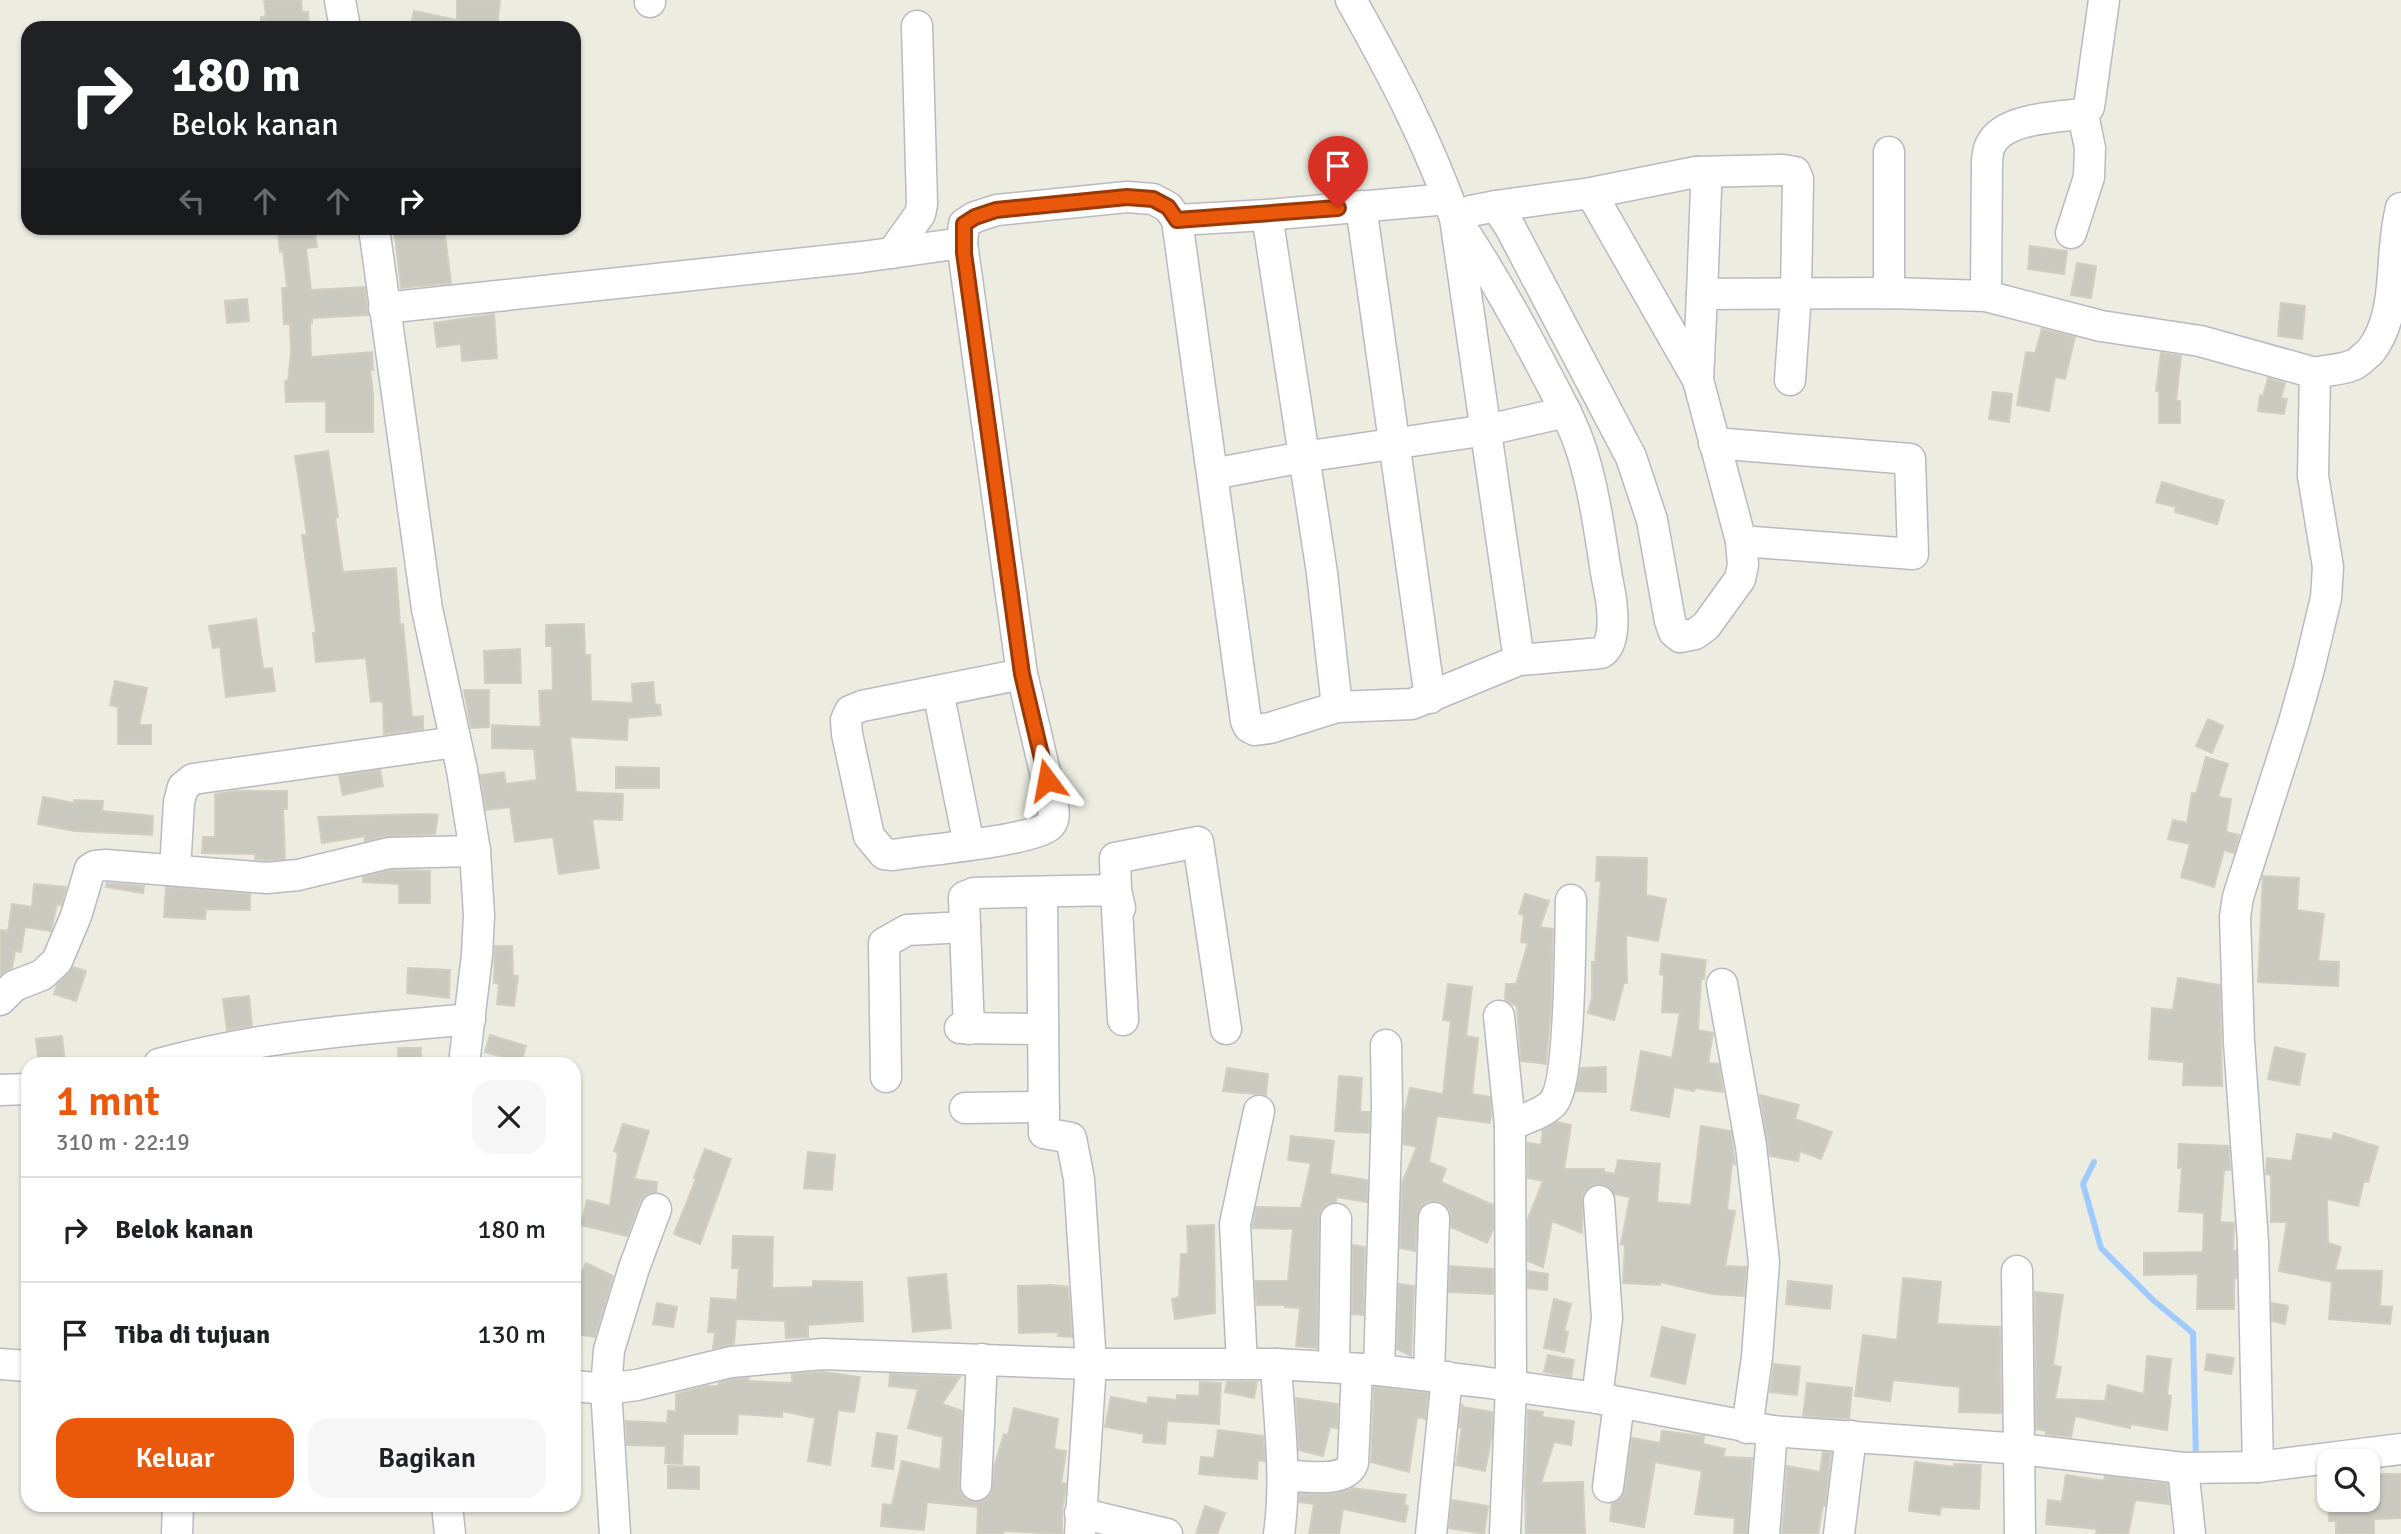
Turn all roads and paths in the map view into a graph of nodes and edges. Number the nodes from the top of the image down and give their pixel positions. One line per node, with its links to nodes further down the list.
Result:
1 (340, 0): 4 (street)
2 (1351, 0): 12 (street)
3 (2104, 0): 6 (street)
4 (344, 21)
5 (917, 26): 18 (street)
6 (2083, 114): 15 (street); 22 (street)
7 (1889, 152): 19 (street)
8 (1696, 172): 9 (street); 20 (street); 21 (street)
9 (1591, 193): 12 (street); 25 (street)
10 (1362, 206): 12 (street); 13 (street); 29 (street)
11 (2401, 208): 24 (street)
12 (1466, 210): 27 (street); 28 (street); 33 (street)
13 (1267, 215): 14 (street); 31 (street)
14 (1177, 220): 17 (street); 32 (street)
15 (2071, 233)
16 (375, 235): 23 (street)
17 (962, 243): 18 (street); 35 (street)
18 (892, 253): 23 (street)
19 (1889, 293): 21 (street); 22 (street)
20 (1702, 294): 21 (street); 25 (street)
21 (1796, 294): 26 (street)
22 (1986, 296): 24 (street)
23 (384, 308): 39 (street)
24 (2315, 373): 86 (street)
25 (1698, 380): 30 (street)
26 (1790, 380)
27 (1566, 412): 28 (street); 34 (street)
28 (1487, 430): 29 (street); 34 (street)
29 (1394, 443): 31 (street); 37 (street)
30 (1714, 443): 33 (street); 33 (street)
31 (1303, 457): 32 (street); 38 (street)
32 (1213, 474): 38 (street)
33 (1741, 541)
34 (1519, 660): 37 (street)
35 (1022, 674): 36 (street); 40 (street)
36 (938, 691): 40 (street); 40 (street)
37 (1430, 698): 38 (street)
38 (1337, 707)
39 (455, 742): 41 (street); 42 (street)
40 (969, 845)
41 (475, 851): 42 (street); 51 (street)
42 (175, 870): 48 (street)
43 (1116, 890): 44 (street); 50 (street); 53 (street)
44 (1042, 892): 46 (street); 52 (street)
45 (1572, 900): 63 (street)
46 (965, 927): 52 (street); 57 (street)
47 (1721, 984): 81 (street)
48 (0, 1000)
49 (1499, 1016): 63 (street)
50 (1132, 1019)
51 (470, 1020): 55 (street); 56 (street)
52 (1043, 1029): 60 (street)
53 (1226, 1029)
54 (1386, 1045): 75 (street)
55 (211, 1056)
56 (465, 1057)
57 (886, 1077)
58 (21, 1089): 59 (street)
59 (0, 1090)
60 (1044, 1107): 61 (street); 71 (street)
61 (965, 1108)
62 (1259, 1111): 72 (street)
63 (1510, 1125): 78 (street)
64 (1599, 1201): 80 (street)
65 (656, 1209): 79 (street)
66 (1434, 1218): 76 (street)
67 (1336, 1219): 75 (street)
68 (2017, 1271): 83 (street)
69 (982, 1359): 71 (street); 79 (street); 88 (street)
70 (0, 1364): 74 (street)
71 (1091, 1364): 72 (street); 92 (street)
72 (1242, 1364): 73 (street)
73 (1276, 1364): 75 (street); 87 (street)
74 (21, 1366)
75 (1357, 1369): 76 (street); 87 (street)
76 (1438, 1376): 78 (street); 98 (street)
77 (581, 1386): 79 (street)
78 (1511, 1386): 80 (street); 99 (street)
79 (606, 1388): 95 (street)
80 (1608, 1401): 81 (street); 89 (street)
81 (1760, 1429): 82 (street); 100 (street)
82 (1851, 1436): 83 (street); 101 (street)
83 (2021, 1449): 85 (street); 102 (street)
84 (2401, 1449): 86 (street)
85 (2195, 1467): 86 (street); 103 (street)
86 (2258, 1467)
87 (1283, 1475): 97 (street)
88 (976, 1485)
89 (1608, 1487)
90 (178, 1512): 93 (street)
91 (448, 1512): 94 (street)
92 (1080, 1523): 96 (street)
93 (177, 1534)
94 (450, 1534)
95 (615, 1534)
96 (1167, 1534)
97 (1279, 1534)
98 (1431, 1534)
99 (1504, 1534)
100 (1764, 1534)
101 (1839, 1534)
102 (2020, 1534)
103 (2190, 1534)

